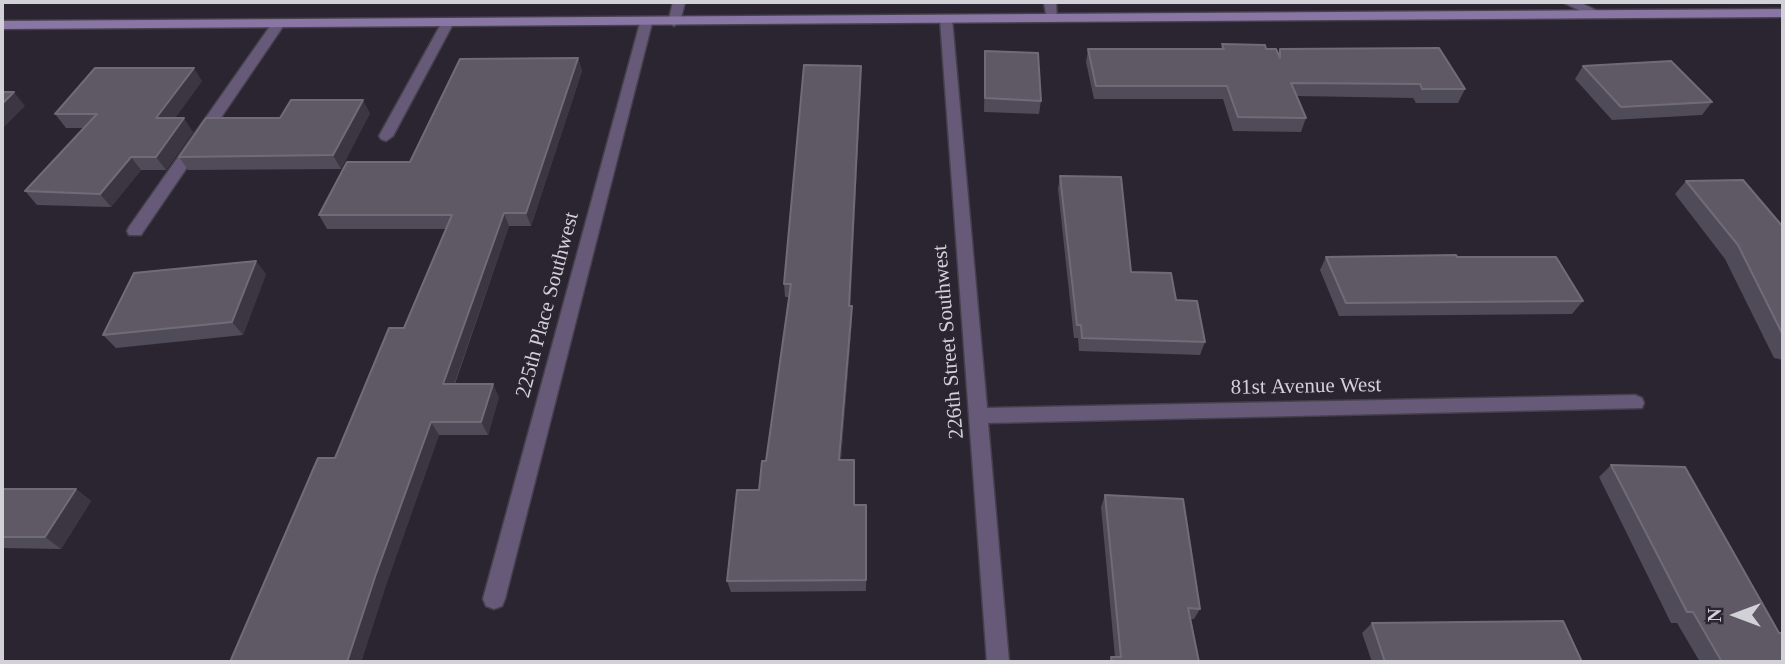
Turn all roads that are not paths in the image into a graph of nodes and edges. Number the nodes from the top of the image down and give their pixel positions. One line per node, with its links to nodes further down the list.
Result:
1 (679, 2): 8 (street)
2 (1050, 2): 6 (street)
3 (1568, 2): 4 (street)
4 (1598, 13): 5 (street); 6 (street)
5 (1783, 13)
6 (1052, 18): 7 (street)
7 (946, 19): 8 (street); 16 (street, 226th Street Southwest)
8 (674, 22): 9 (street)
9 (646, 23): 10 (street); 17 (street, 225th Place Southwest)
10 (447, 24): 12 (street); 13 (street)
11 (2, 25): 12 (street)
12 (278, 25): 14 (street)
13 (386, 136)
14 (135, 231)
15 (1634, 403): 16 (street, 81st Avenue West)
16 (978, 416): 18 (street, 226th Street Southwest)
17 (494, 599)
18 (998, 662)

